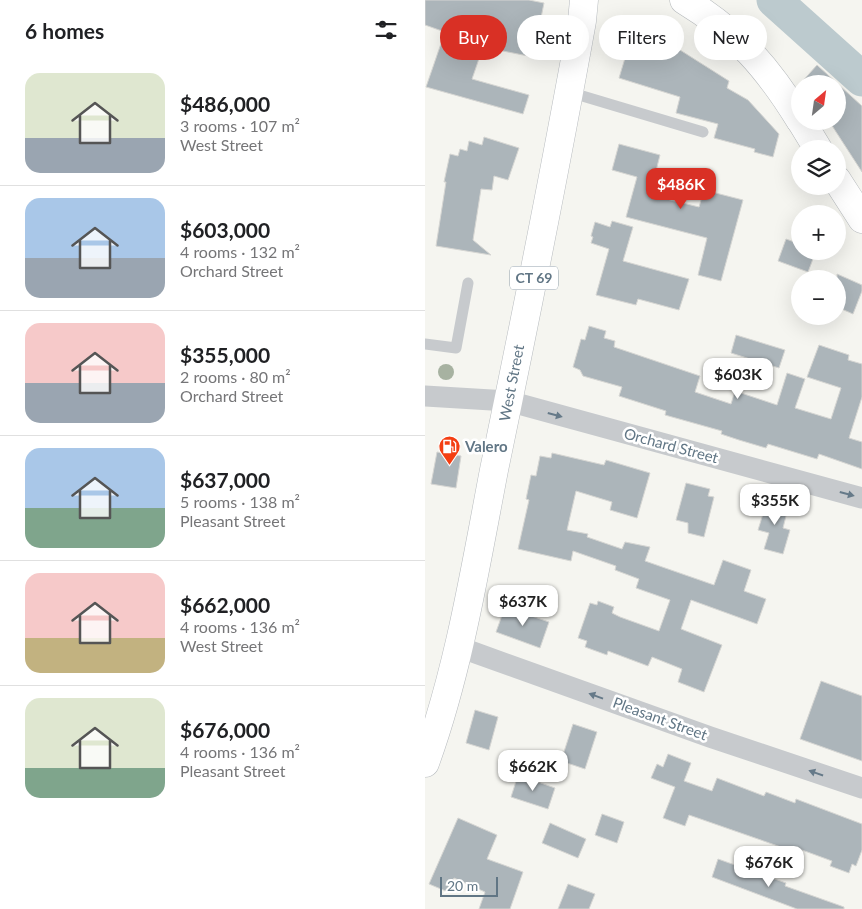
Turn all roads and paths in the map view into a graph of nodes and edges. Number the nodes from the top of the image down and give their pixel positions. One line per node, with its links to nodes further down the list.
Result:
1 (584, 0): 3 (main road, West Street / CT 69)
2 (684, 0): 4 (main road)
3 (569, 92): 5 (lane); 11 (main road, West Street / CT 69)
4 (791, 106)
5 (703, 132)
6 (846, 194): 7 (main road)
7 (862, 219)
8 (467, 283): 9 (lane)
9 (425, 344)
10 (425, 396): 11 (street, Orchard Street)
11 (508, 401): 12 (street, Orchard Street, one-way to 12); 13 (main road, West Street / CT 69)
12 (862, 498)
13 (459, 646): 14 (main road, West Street / CT 69); 16 (street, Pleasant Street, one-way to 13)
14 (432, 724): 15 (main road, West Street / CT 69)
15 (425, 763)
16 (862, 788)

